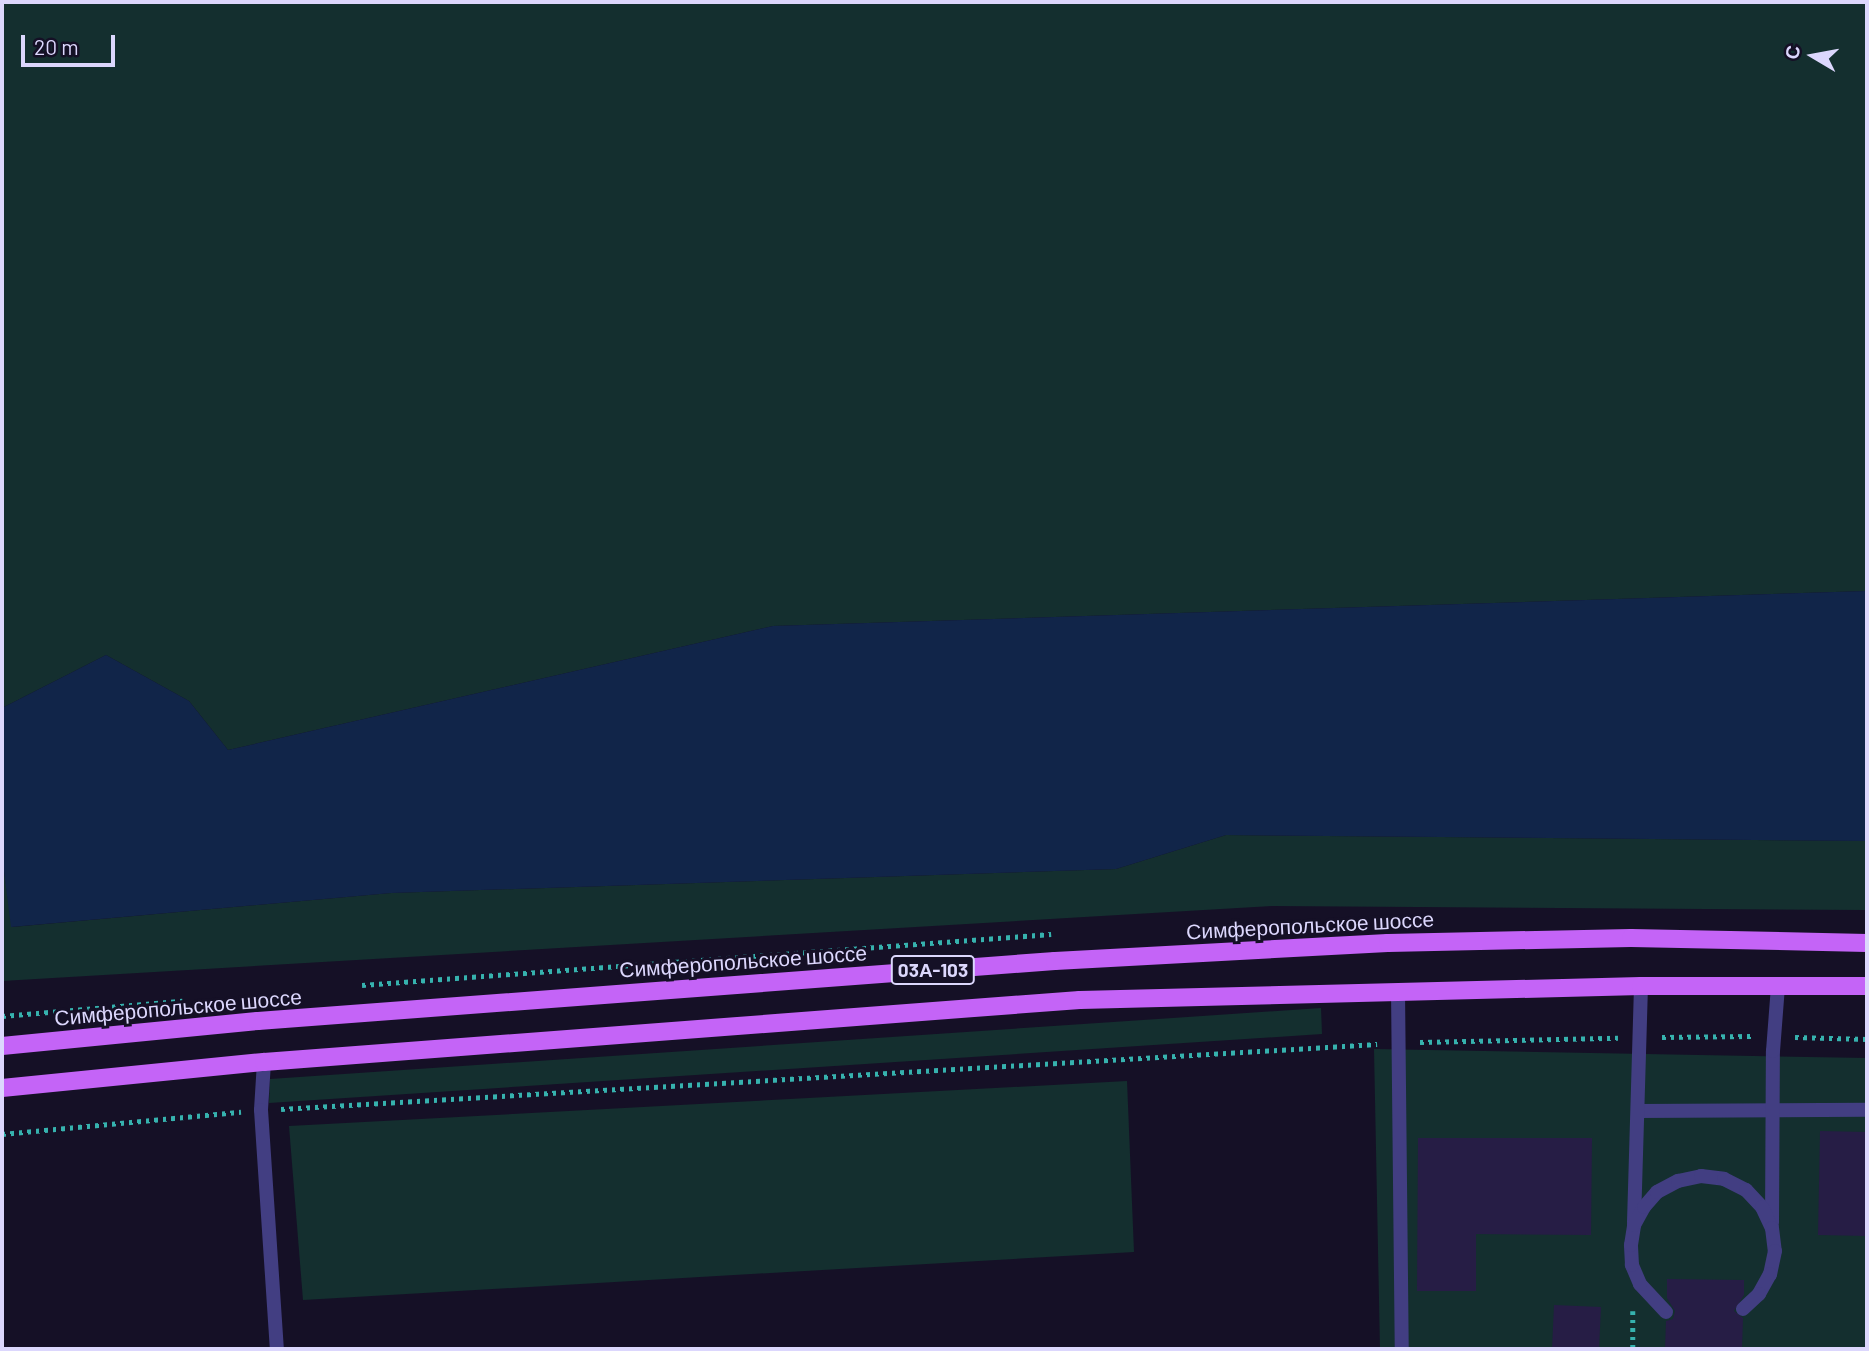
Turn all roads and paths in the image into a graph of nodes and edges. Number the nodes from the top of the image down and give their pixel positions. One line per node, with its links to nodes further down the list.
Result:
1 (1867, 943): 10 (main road, Симферопольское шоссе / 03А-103)
2 (1641, 986): 3 (main road, 03А-103); 5 (main road, 03А-103); 7 (lane)
3 (1778, 986): 4 (main road, 03А-103); 6 (lane)
4 (1867, 986)
5 (1398, 991): 9 (lane); 11 (main road, 03А-103)
6 (1773, 1036): 7 (path); 8 (path); 16 (lane)
7 (1639, 1037): 9 (path); 15 (lane)
8 (1867, 1040)
9 (1398, 1043): 13 (path); 23 (lane)
10 (2, 1046)
11 (264, 1062): 12 (main road, 03А-103); 13 (lane)
12 (2, 1088)
13 (261, 1110): 17 (path); 22 (lane)
14 (1867, 1110): 16 (lane)
15 (1638, 1111): 16 (lane); 18 (lane)
16 (1774, 1111): 19 (lane)
17 (2, 1135)
18 (1634, 1225): 19 (lane); 21 (lane)
19 (1772, 1228): 20 (lane)
20 (1743, 1309)
21 (1666, 1312)
22 (277, 1349)
23 (1402, 1349)

